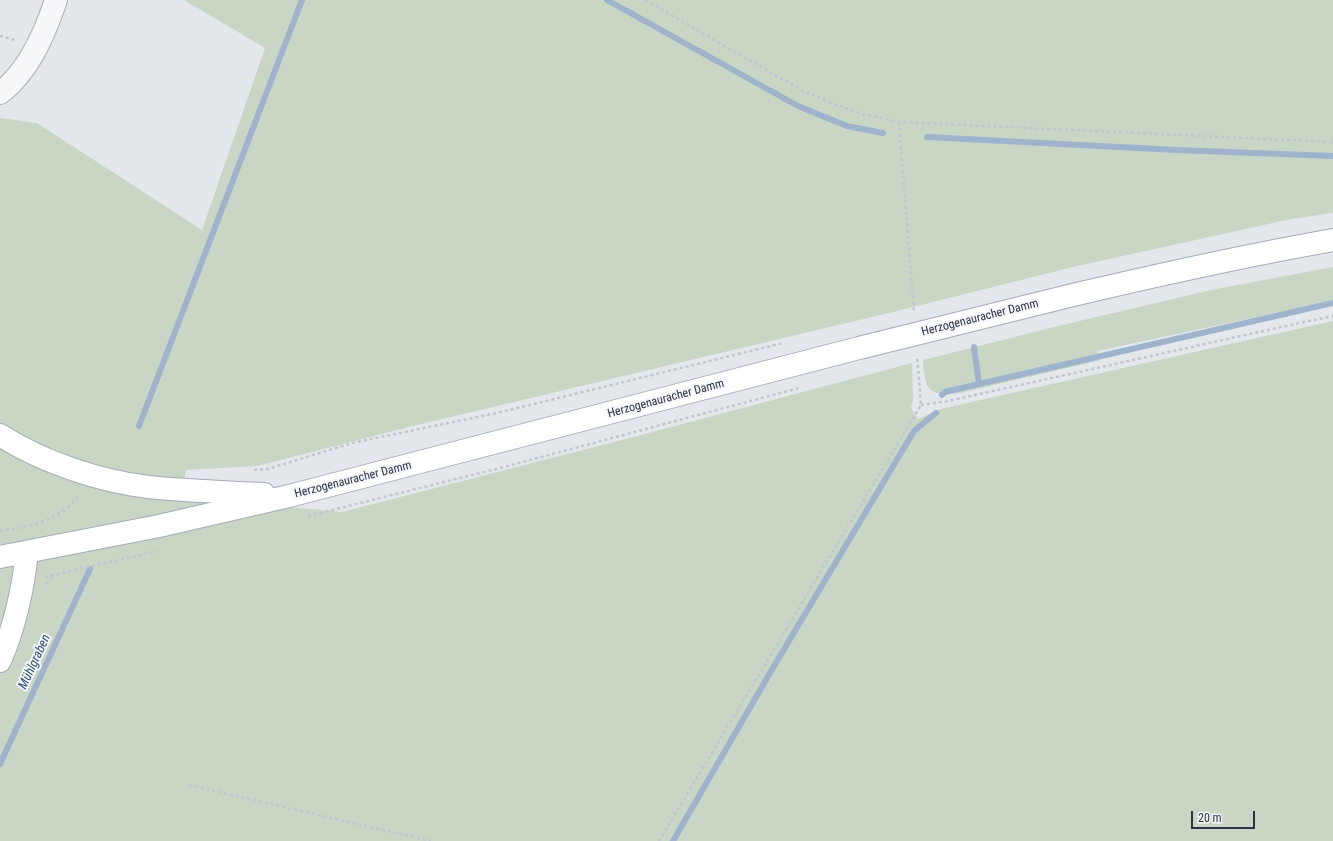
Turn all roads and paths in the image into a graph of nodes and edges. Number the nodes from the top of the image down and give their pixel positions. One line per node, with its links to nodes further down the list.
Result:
1 (56, 0): 3 (street)
2 (644, 0): 4 (path)
3 (0, 92)
4 (899, 122): 5 (path); 8 (path)
5 (1333, 142)
6 (1333, 240): 15 (main road, Herzogenauracher Damm, bridge)
7 (1333, 316): 11 (path)
8 (914, 318)
9 (784, 343): 13 (path)
10 (917, 350): 11 (path)
11 (921, 405): 22 (path)
12 (0, 435): 14 (main road)
13 (252, 470)
14 (92, 476): 15 (main road); 16 (path)
15 (289, 496): 17 (main road, Herzogenauracher Damm)
16 (0, 531)
17 (27, 552): 18 (main road, Herzogenauracher Damm); 19 (main road)
18 (0, 557)
19 (0, 660)
20 (189, 785): 21 (path)
21 (431, 841)
22 (659, 841)

